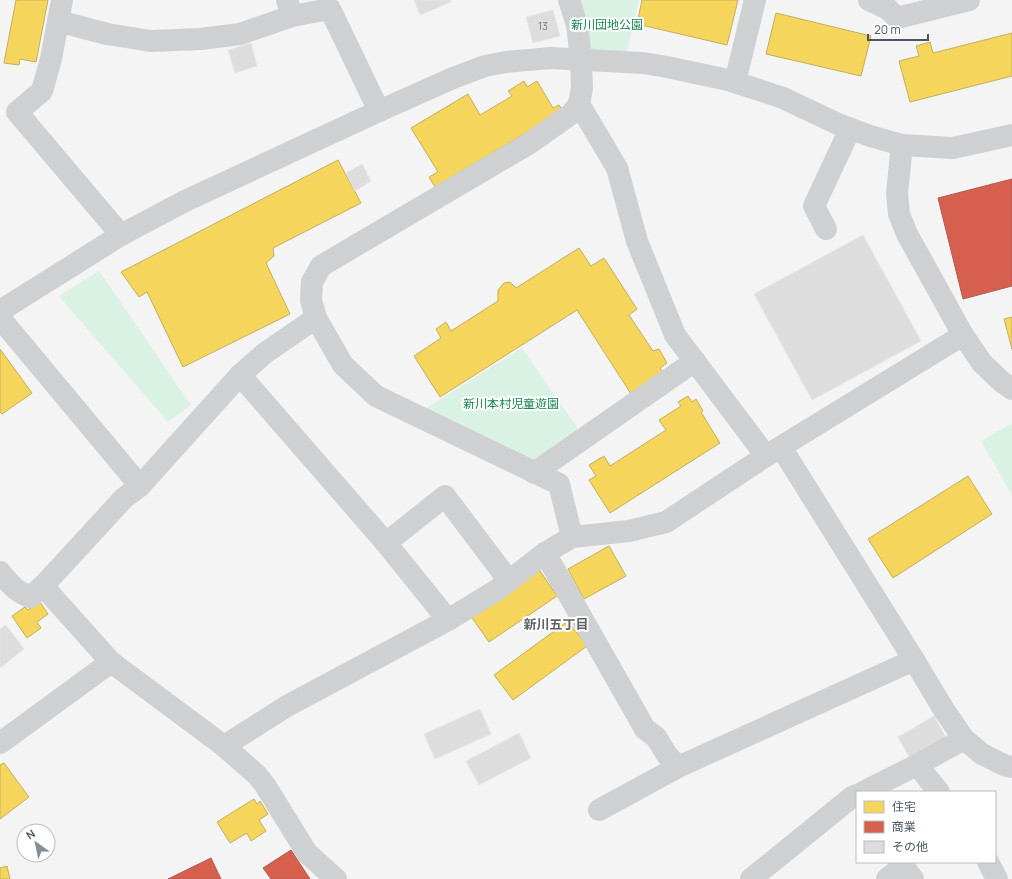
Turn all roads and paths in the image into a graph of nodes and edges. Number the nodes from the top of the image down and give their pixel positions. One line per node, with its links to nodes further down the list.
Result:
1 (62, 0): 7 (street)
2 (569, 0): 8 (street)
3 (755, 0): 9 (street)
4 (869, 0): 5 (street)
5 (969, 0)
6 (290, 8): 7 (street); 11 (street)
7 (58, 21): 16 (street)
8 (581, 59): 9 (street); 10 (street); 11 (street)
9 (735, 82): 12 (street)
10 (579, 104): 18 (street); 20 (street)
11 (379, 110): 16 (street)
12 (850, 129): 14 (street); 15 (street)
13 (1012, 135): 14 (street)
14 (902, 146): 19 (street)
15 (826, 229)
16 (121, 235): 17 (street)
17 (0, 312): 25 (street)
18 (316, 318): 21 (street); 24 (street)
19 (963, 336): 22 (street); 23 (street)
20 (695, 362): 23 (street); 24 (street)
21 (240, 375): 25 (street); 27 (street)
22 (1012, 389)
23 (773, 452): 26 (street); 33 (street)
24 (534, 473): 26 (street)
25 (140, 486): 31 (street)
26 (572, 537): 28 (street)
27 (386, 543): 30 (street); 32 (street)
28 (545, 553): 30 (street); 39 (street)
29 (0, 572): 31 (street)
30 (509, 580): 32 (street)
31 (43, 586): 34 (street)
32 (448, 620): 37 (street)
33 (914, 660): 35 (street); 39 (street)
34 (112, 662): 36 (street); 37 (street)
35 (964, 740): 38 (street); 40 (street)
36 (0, 743)
37 (224, 746): 46 (street)
38 (917, 765): 41 (street); 42 (street)
39 (678, 767): 44 (street)
40 (1012, 767)
41 (868, 791)
42 (938, 791)
43 (856, 798): 47 (street)
44 (599, 810)
45 (989, 863): 48 (street)
46 (336, 879)
47 (751, 879)
48 (997, 879)

